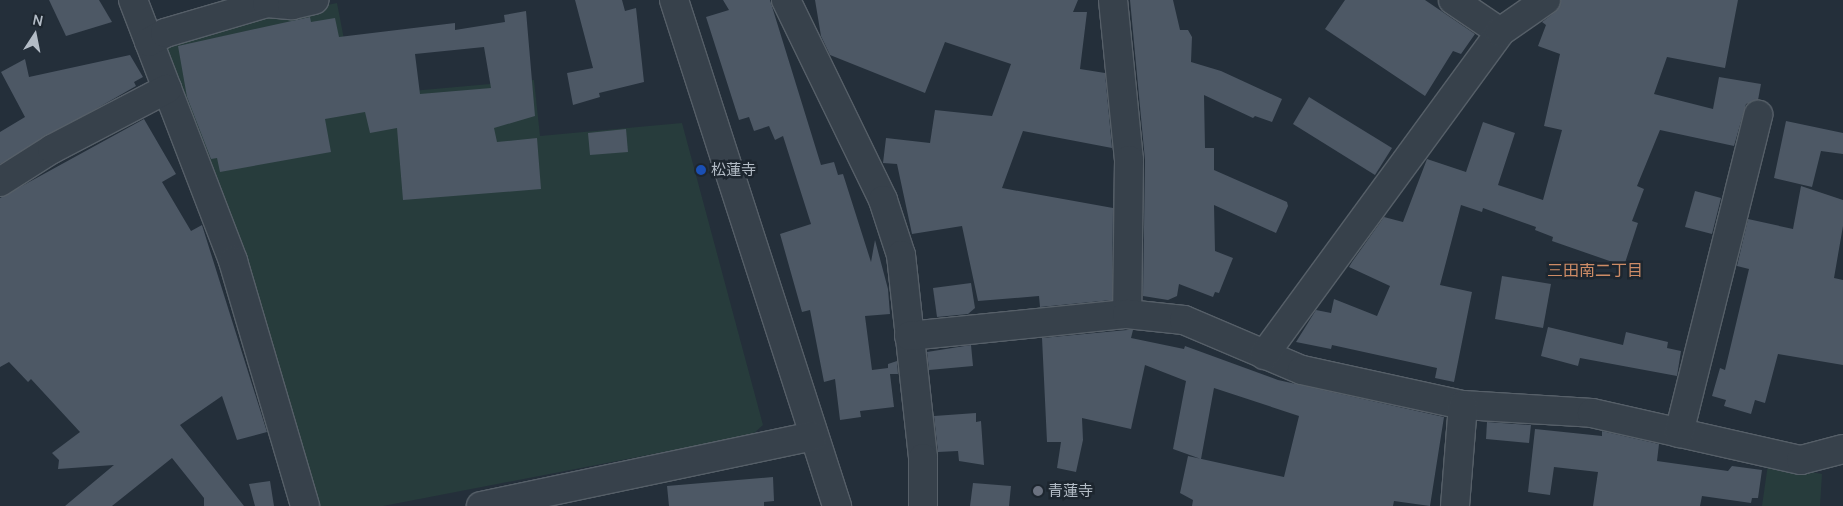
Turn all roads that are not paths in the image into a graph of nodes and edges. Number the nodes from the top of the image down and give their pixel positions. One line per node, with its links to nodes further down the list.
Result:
1 (133, 0): 9 (street)
2 (314, 0): 9 (street)
3 (674, 0): 18 (street)
4 (786, 0): 14 (street)
5 (1113, 0): 13 (street)
6 (1453, 0): 8 (street)
7 (1546, 0): 8 (street)
8 (1500, 32): 15 (street)
9 (149, 42): 10 (street)
10 (167, 89): 12 (street); 20 (street)
11 (1758, 115): 17 (street)
12 (0, 182)
13 (1128, 314): 14 (street); 15 (street)
14 (910, 336): 23 (street)
15 (1264, 355): 16 (street)
16 (1463, 405): 17 (street); 24 (street)
17 (1679, 434): 19 (street)
18 (813, 436): 21 (street); 22 (street)
19 (1843, 449)
20 (304, 506)
21 (481, 506)
22 (837, 506)
23 (923, 506)
24 (1454, 506)

